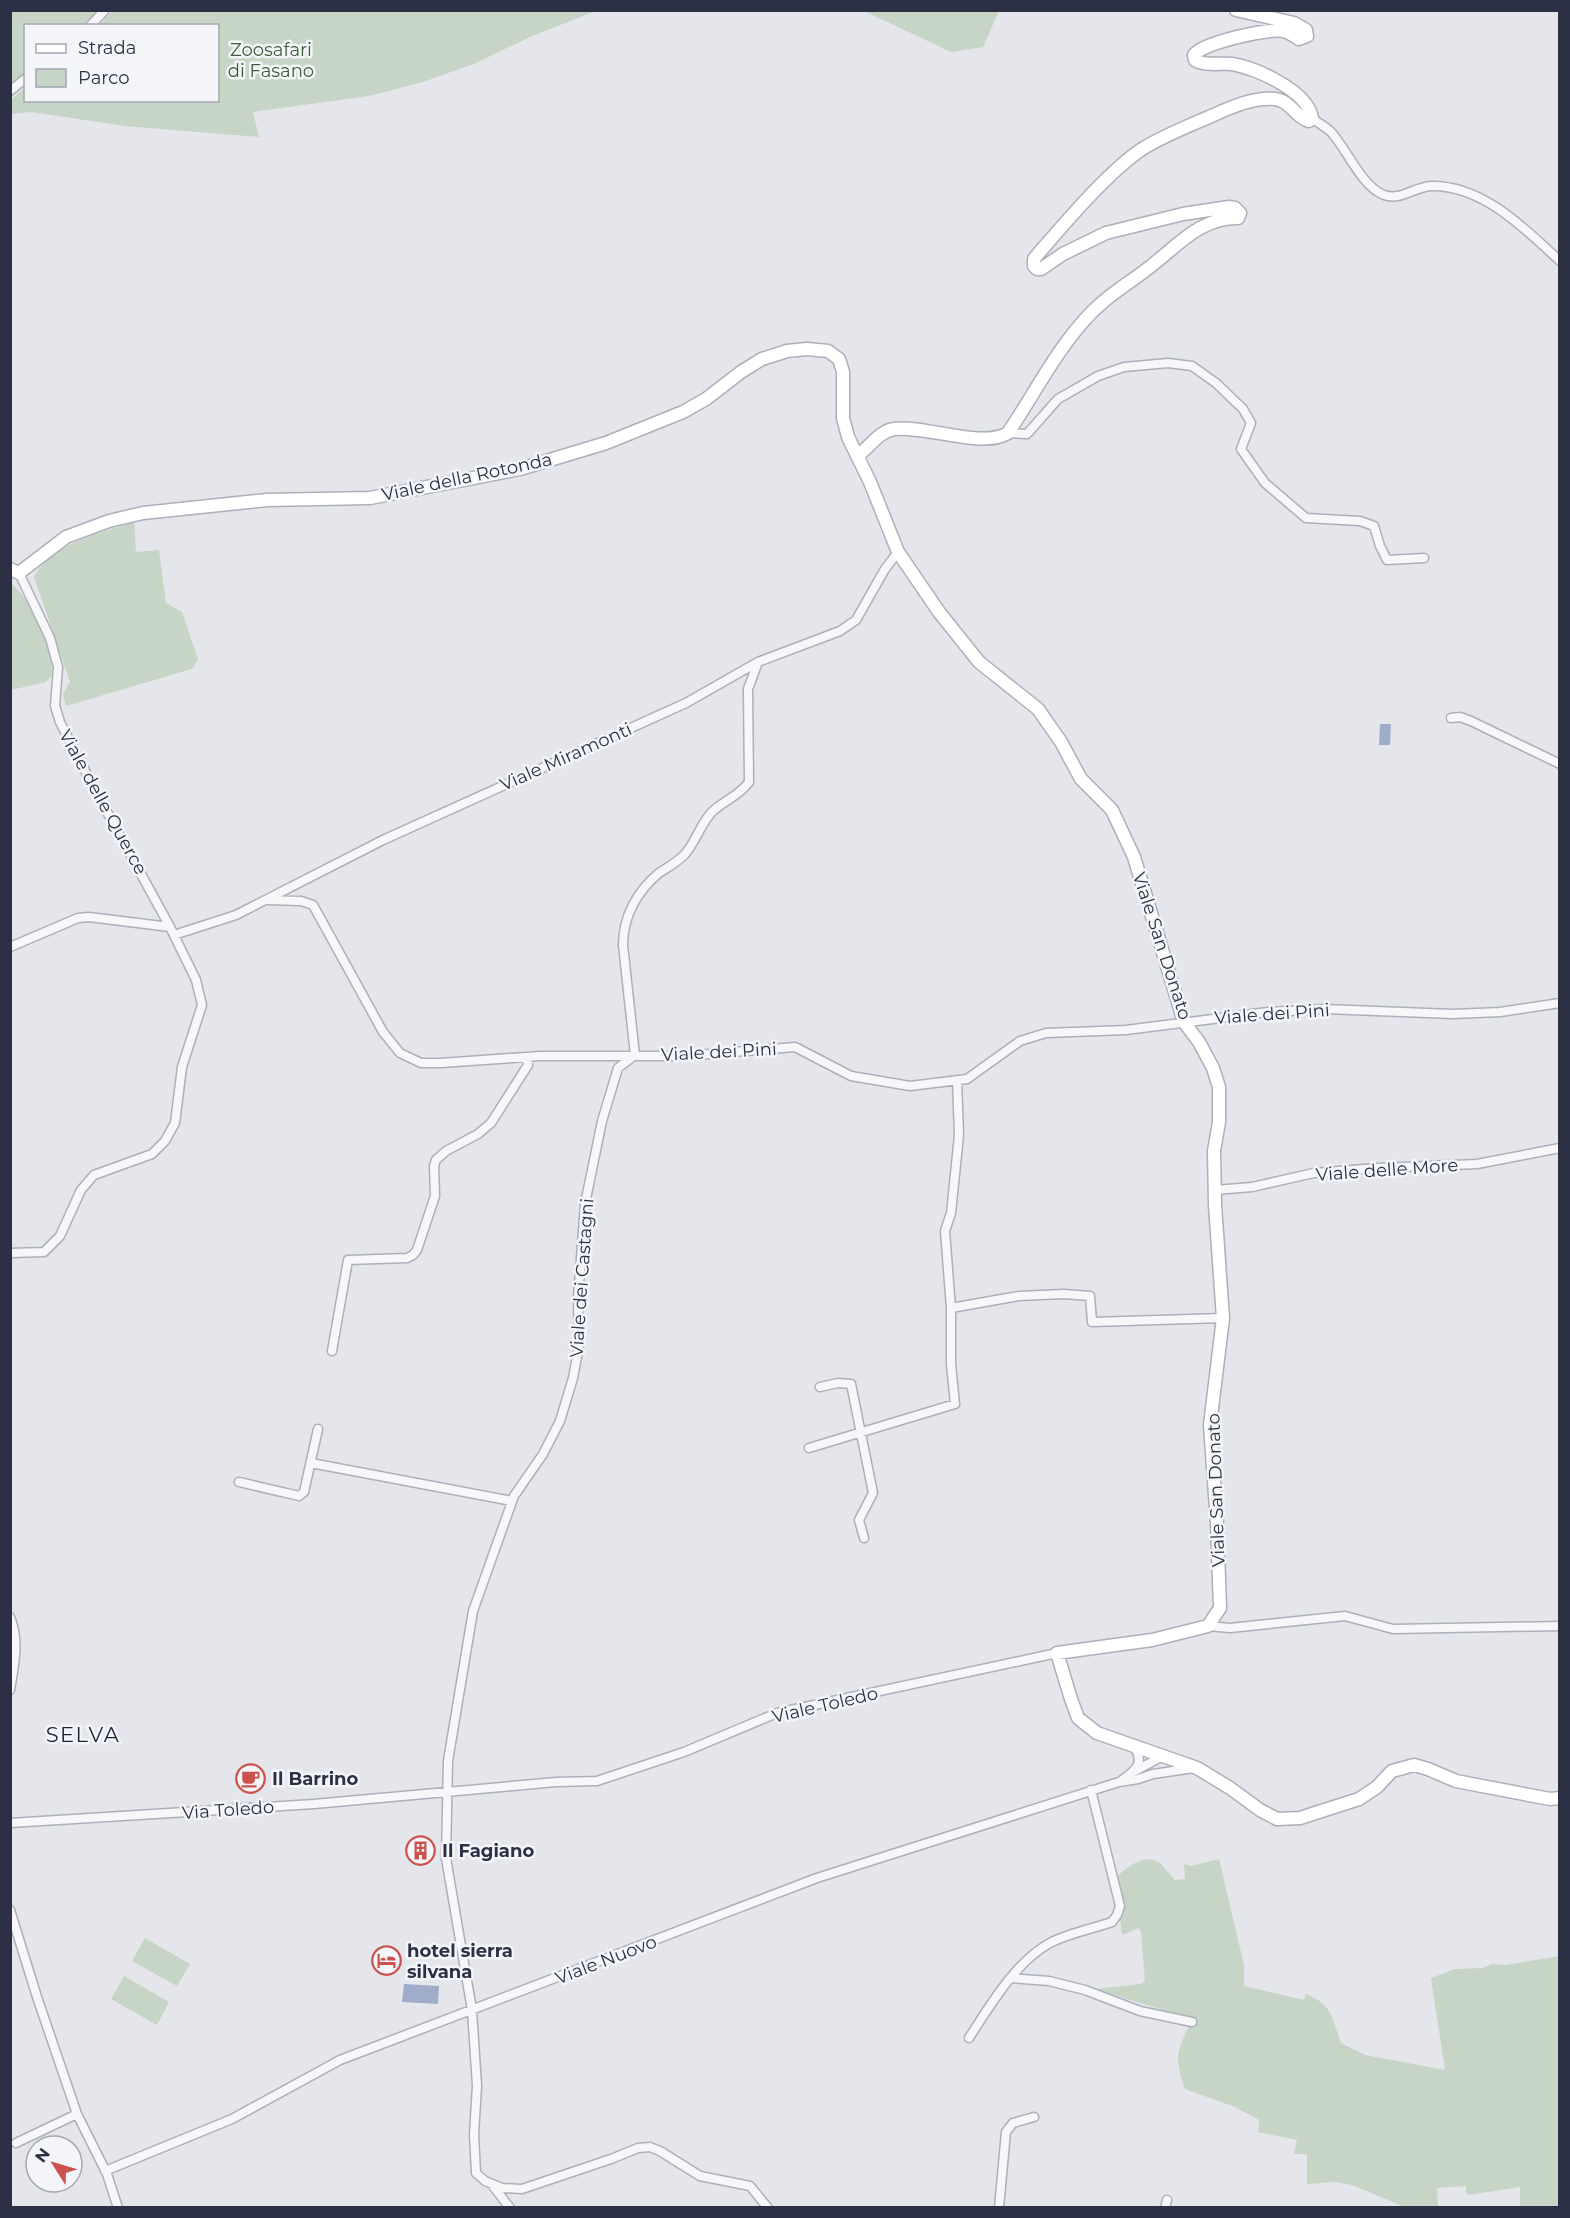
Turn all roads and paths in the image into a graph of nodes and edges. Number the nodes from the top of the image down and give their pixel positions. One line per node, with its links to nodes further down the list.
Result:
1 (105, 10): 3 (street)
2 (1236, 10): 6 (street)
3 (92, 24)
4 (24, 80): 5 (street)
5 (10, 91)
6 (1312, 118): 7 (street); 8 (street)
7 (1560, 261)
8 (1008, 433): 9 (street); 11 (street)
9 (856, 456): 10 (street, Viale San Donato); 12 (street, Viale della Rotonda)
10 (898, 552): 13 (street, Viale Miramonti); 20 (street, Viale San Donato)
11 (1424, 558)
12 (15, 571): 17 (street, Viale delle Querce)
13 (758, 662): 16 (street, Viale Miramonti); 21 (street)
14 (1451, 718): 15 (street)
15 (1560, 764)
16 (267, 900): 17 (street, Viale Miramonti); 22 (street, Viale dei Pini)
17 (172, 931): 18 (street); 26 (street, Viale delle Querce)
18 (10, 947)
19 (1560, 1003): 20 (street, Viale dei Pini)
20 (1184, 1022): 23 (street, Viale dei Pini); 25 (street, Viale San Donato)
21 (635, 1055): 22 (street, Viale dei Pini); 23 (street, Viale dei Pini); 36 (street, Viale dei Castagni)
22 (527, 1057): 29 (street)
23 (957, 1080): 27 (street)
24 (1560, 1148): 25 (street, Viale delle More)
25 (1215, 1190): 28 (street, Viale San Donato)
26 (10, 1253)
27 (951, 1308): 28 (street); 32 (street)
28 (1223, 1318): 39 (street, Viale San Donato)
29 (332, 1351)
30 (819, 1387): 32 (street)
31 (318, 1429): 34 (street)
32 (861, 1432): 33 (street); 37 (street)
33 (809, 1448)
34 (311, 1463): 35 (street); 36 (street)
35 (239, 1482)
36 (512, 1501): 50 (street, Viale dei Castagni)
37 (864, 1538)
38 (10, 1617): 42 (street)
39 (1208, 1626): 40 (street); 41 (street, Viale Toledo)
40 (1560, 1626)
41 (1058, 1653): 43 (street); 50 (street, Viale Toledo)
42 (10, 1690)
43 (1134, 1747): 44 (street); 46 (street)
44 (1163, 1756): 45 (street); 46 (street, Viale Nuovo); 47 (street)
45 (1197, 1768): 47 (street, Viale Nuovo); 51 (street)
46 (1134, 1772): 48 (street, Viale Nuovo)
47 (1153, 1774): 48 (street, Viale Nuovo)
48 (1119, 1782): 49 (street, Viale Nuovo)
49 (1091, 1790): 54 (street); 55 (street, Viale Nuovo)
50 (446, 1791): 52 (street, Via Toledo); 55 (street, Viale dei Castagni)
51 (1560, 1798)
52 (10, 1823)
53 (10, 1910): 58 (street)
54 (1011, 1978): 56 (street); 57 (street)
55 (472, 2010): 61 (street, Viale Nuovo); 62 (street, Viale dei Castagni)
56 (1192, 2022)
57 (969, 2038)
58 (77, 2114): 60 (street); 61 (street)
59 (1034, 2117): 66 (street)
60 (16, 2143)
61 (105, 2170): 63 (street)
62 (491, 2183): 64 (street); 65 (street)
63 (118, 2208)
64 (510, 2208)
65 (768, 2208)
66 (999, 2208)

